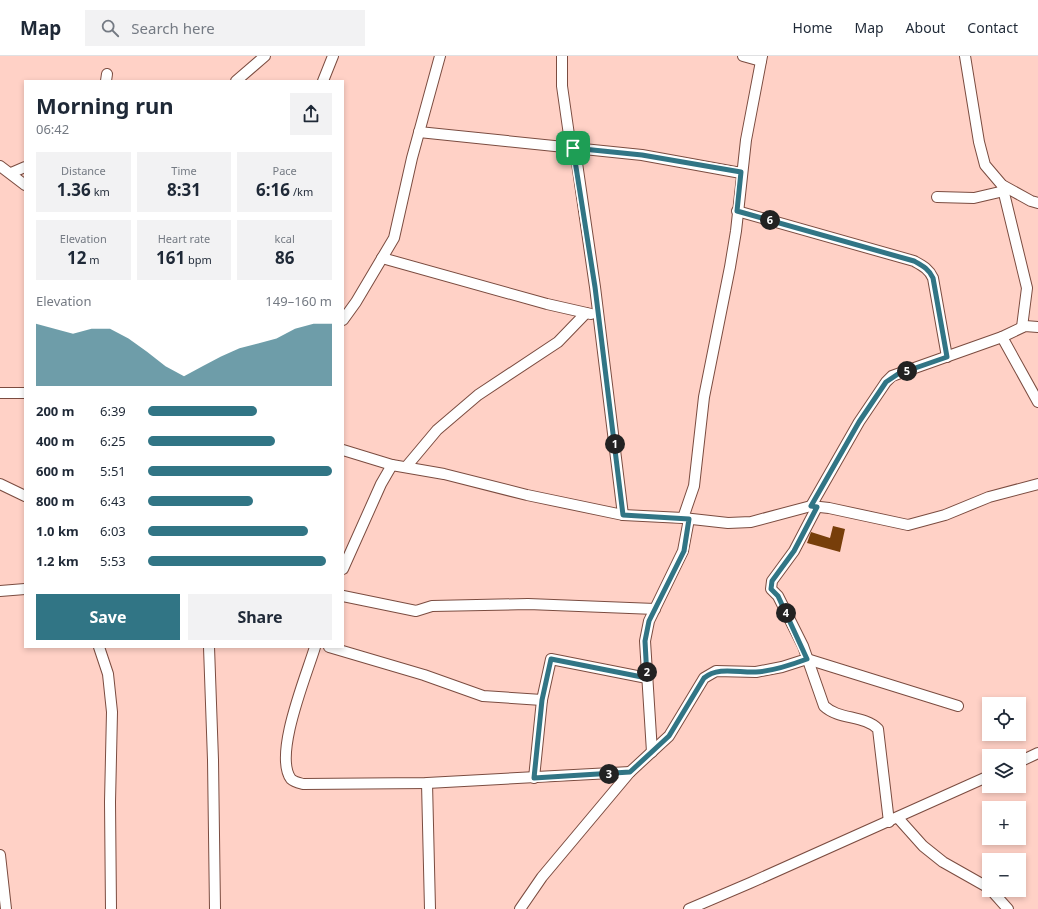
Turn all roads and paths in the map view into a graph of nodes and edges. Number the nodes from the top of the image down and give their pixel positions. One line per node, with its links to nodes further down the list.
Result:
1 (265, 56): 8 (street)
2 (333, 56): 9 (street)
3 (440, 56): 10 (street)
4 (562, 56): 11 (street)
5 (742, 56): 7 (street)
6 (965, 56): 17 (street)
7 (761, 59): 14 (street)
8 (237, 80)
9 (323, 80)
10 (419, 132): 11 (street); 21 (street)
11 (573, 148): 14 (street); 23 (street)
12 (0, 166): 15 (street)
13 (24, 167): 15 (street)
14 (741, 172): 20 (street)
15 (11, 173): 16 (street)
16 (24, 184)
17 (1003, 188): 18 (street); 19 (street); 25 (street)
18 (937, 197)
19 (1038, 203)
20 (737, 211): 28 (street); 40 (street)
21 (382, 258): 22 (street); 24 (street)
22 (586, 313): 23 (street); 34 (street)
23 (599, 316): 39 (street)
24 (344, 318)
25 (1022, 327): 26 (street); 27 (street)
26 (1038, 327)
27 (1002, 337): 28 (street); 31 (street)
28 (947, 357): 38 (street)
29 (0, 393): 30 (street)
30 (24, 393)
31 (1038, 402)
32 (344, 450): 33 (street)
33 (392, 465): 34 (street); 41 (street)
34 (406, 467): 39 (street)
35 (0, 484): 37 (street)
36 (1038, 484): 38 (street)
37 (24, 496)
38 (814, 506): 40 (street); 50 (street)
39 (623, 515): 40 (street)
40 (686, 518): 45 (street)
41 (344, 567)
42 (24, 589): 43 (street)
43 (0, 591)
44 (344, 596): 45 (street)
45 (655, 609): 51 (street)
46 (99, 648): 69 (street)
47 (209, 648): 70 (street)
48 (315, 648): 60 (street)
49 (333, 648): 52 (street)
50 (807, 659): 53 (street); 54 (street); 62 (street)
51 (647, 678): 52 (street); 54 (street)
52 (542, 700): 58 (street)
53 (958, 706)
54 (652, 752): 57 (street)
55 (1038, 754): 56 (street)
56 (1026, 759)
57 (630, 772): 58 (street); 72 (street)
58 (534, 778): 60 (street)
59 (982, 779): 61 (street)
60 (427, 783): 71 (street)
61 (909, 813): 62 (street); 63 (street)
62 (893, 820): 63 (street); 67 (street)
63 (908, 830): 65 (street)
64 (0, 854): 68 (street)
65 (982, 884)
66 (998, 897): 74 (street)
67 (701, 907): 73 (street)
68 (6, 909)
69 (111, 909)
70 (214, 909)
71 (430, 909)
72 (520, 909)
73 (688, 909)
74 (1008, 909)

